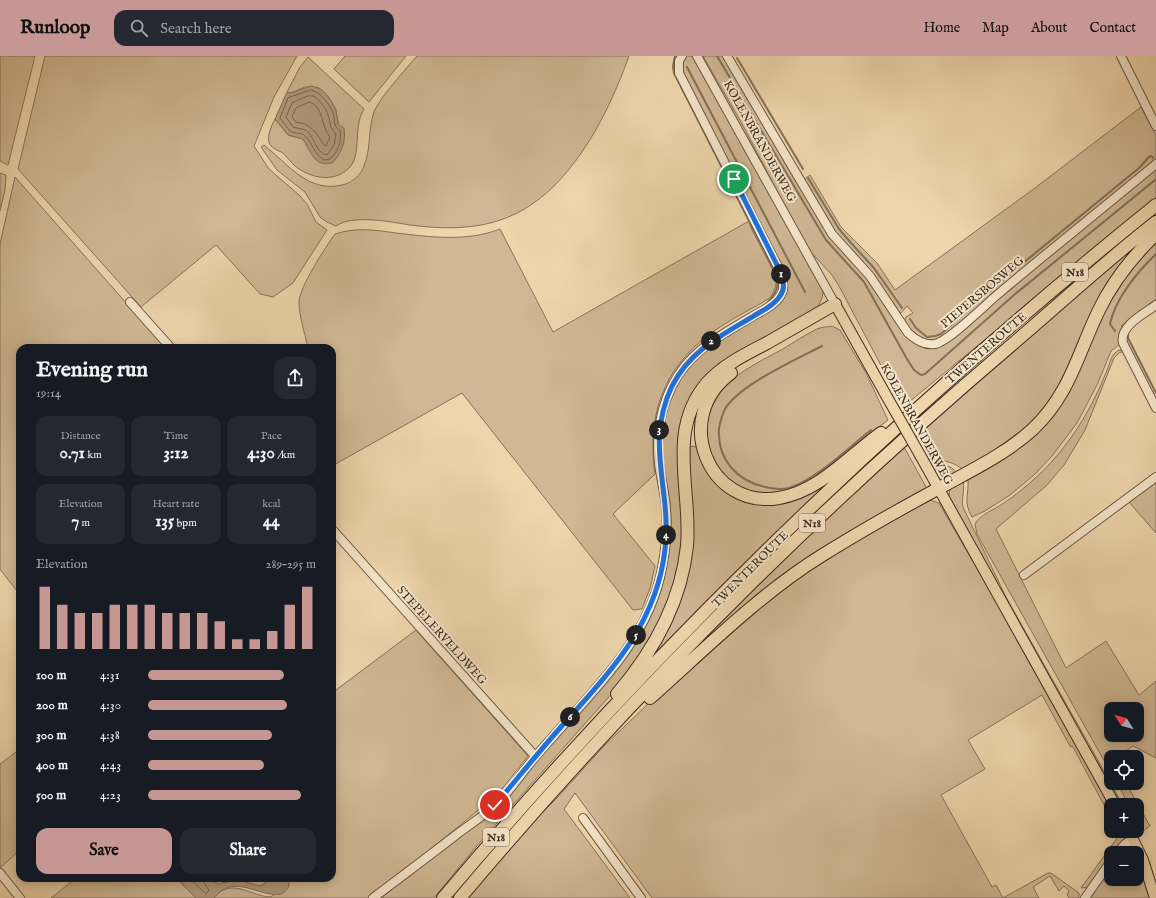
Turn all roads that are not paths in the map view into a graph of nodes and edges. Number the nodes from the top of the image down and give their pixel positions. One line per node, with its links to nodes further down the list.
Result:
1 (682, 56): 21 (street)
2 (697, 56): 12 (street, KOLENBRANDERWEG)
3 (727, 56): 6 (street, PIEPERSBOSWEG)
4 (1121, 56): 5 (street)
5 (1156, 126)
6 (1156, 164)
7 (1156, 205): 15 (highway, TWENTEROUTE / N18)
8 (1156, 222): 20 (highway, TWENTEROUTE / N18)
9 (1156, 234): 17 (highway, N18)
10 (130, 302): 13 (street)
11 (1156, 305): 14 (street)
12 (837, 307): 15 (highway, N18); 17 (main road, KOLENBRANDERWEG, bridge); 22 (highway, N18)
13 (168, 344)
14 (1156, 408)
15 (916, 409): 22 (highway, TWENTEROUTE / N18)
16 (1156, 477): 19 (street)
17 (938, 488): 20 (highway, N18); 23 (main road, KOLENBRANDERWEG)
18 (336, 533): 21 (street, STEPELERVELDWEG)
19 (1024, 575)
20 (598, 743): 31 (highway, TWENTEROUTE / N18)
21 (535, 756): 29 (street)
22 (550, 776): 30 (highway, TWENTEROUTE / N18)
23 (1110, 798)
24 (583, 818): 32 (street)
25 (1132, 838): 34 (main road)
26 (1104, 871): 33 (street)
27 (0, 873): 28 (street)
28 (20, 898)
29 (373, 898)
30 (443, 898)
31 (460, 898)
32 (641, 898)
33 (1085, 898)
34 (1154, 898)

